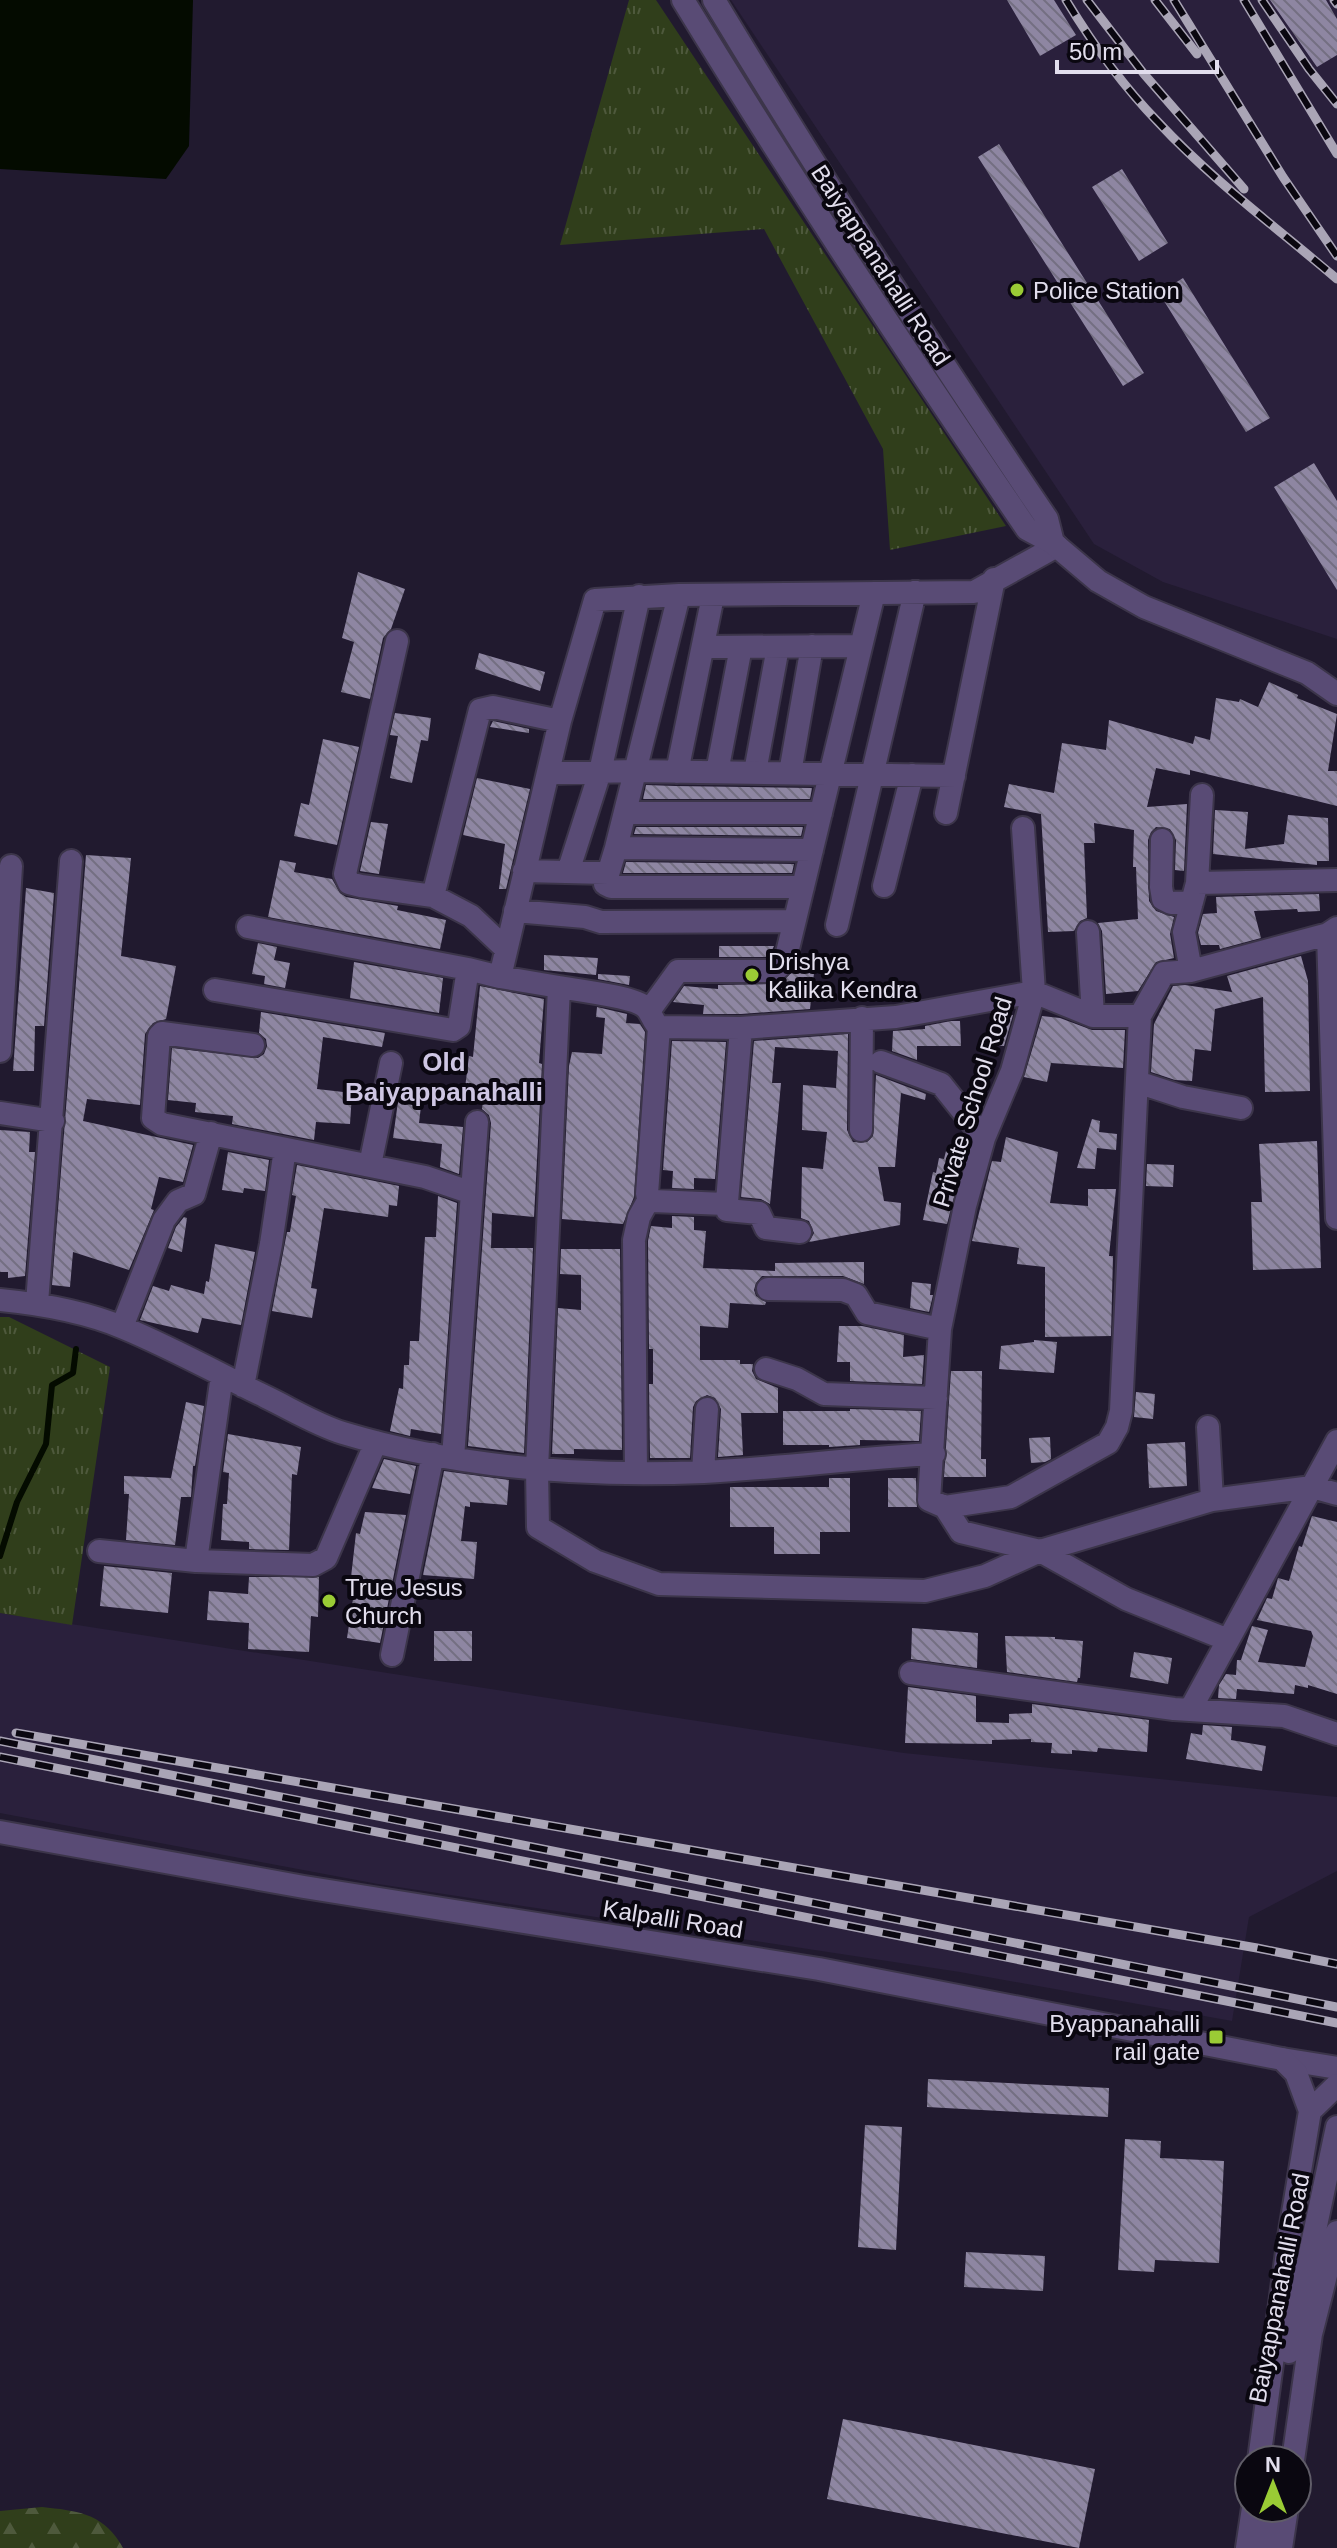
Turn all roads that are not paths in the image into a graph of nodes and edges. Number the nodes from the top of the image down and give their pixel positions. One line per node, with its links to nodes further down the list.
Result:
1 (683, 0): 4 (street, Baiyappanahalli Road)
2 (714, 0): 3 (street, Baiyappanahalli Road)
3 (810, 158): 4 (street); 5 (street, Baiyappanahalli Road)
4 (790, 174): 5 (street, Baiyappanahalli Road)
5 (1055, 545): 6 (street); 18 (street, Baiyappanahalli Road)
6 (994, 579): 7 (street); 30 (street)
7 (915, 592): 8 (street); 28 (street)
8 (874, 593): 11 (street); 14 (street)
9 (679, 595): 10 (street); 11 (street); 20 (street)
10 (639, 596): 19 (street); 21 (street)
11 (713, 596): 15 (street)
12 (397, 641): 48 (street)
13 (812, 646): 14 (street); 17 (street); 26 (street)
14 (861, 646): 27 (street)
15 (703, 647): 16 (street); 22 (street)
16 (741, 647): 17 (street); 23 (street)
17 (778, 647): 24 (street)
18 (1337, 694)
19 (560, 721): 25 (street); 48 (street)
20 (635, 771): 21 (street); 22 (street); 32 (street)
21 (600, 772): 25 (street); 42 (street)
22 (677, 772): 23 (street)
23 (717, 772): 24 (street)
24 (755, 772): 26 (street)
25 (549, 773): 41 (street)
26 (790, 773): 27 (street)
27 (831, 773): 28 (street); 33 (street)
28 (872, 774): 29 (street); 51 (street)
29 (912, 775): 30 (street); 45 (street)
30 (954, 776): 34 (street)
31 (1202, 795): 47 (street)
32 (625, 813): 33 (street); 37 (street)
33 (821, 813): 38 (street)
34 (946, 813)
35 (1023, 828): 61 (street)
36 (1162, 840): 47 (street)
37 (616, 848): 38 (street); 43 (street)
38 (812, 850): 46 (street)
39 (71, 861): 74 (street)
40 (11, 866): 68 (street)
41 (524, 871): 42 (street); 49 (street)
42 (568, 872): 43 (street)
43 (607, 873): 46 (street)
44 (1337, 880): 47 (street)
45 (884, 886)
46 (803, 887): 50 (street)
47 (1195, 892): 57 (street)
48 (433, 896): 55 (street)
49 (515, 911): 50 (street); 55 (street)
50 (794, 921): 65 (street)
51 (837, 925)
52 (248, 927): 56 (street)
53 (1332, 931): 57 (street); 84 (street)
54 (1088, 932): 62 (street)
55 (506, 949): 58 (street)
56 (468, 969): 58 (street); 60 (street)
57 (1191, 971): 63 (street)
58 (500, 977): 59 (street)
59 (559, 987): 65 (street); 101 (street)
60 (215, 990)
61 (1034, 992): 62 (street, Private School Road); 64 (street); 78 (street, Private School Road)
62 (1093, 1016): 63 (street, Private School Road)
63 (1140, 1016): 71 (street)
64 (862, 1018): 66 (street); 76 (street)
65 (654, 1019): 66 (street); 82 (street)
66 (741, 1028): 83 (street)
67 (253, 1045): 77 (street)
68 (0, 1051)
69 (881, 1062): 78 (street)
70 (391, 1063): 80 (street)
71 (1137, 1082): 72 (street); 107 (street)
72 (1241, 1108)
73 (0, 1113): 74 (street)
74 (53, 1121): 88 (street)
75 (477, 1122): 81 (street)
76 (861, 1130)
77 (211, 1133): 79 (street); 89 (street)
78 (984, 1138): 90 (street, Private School Road)
79 (285, 1149): 80 (street); 93 (street)
80 (370, 1165): 81 (street)
81 (472, 1193): 100 (street)
82 (649, 1199): 83 (street); 103 (street)
83 (725, 1204): 85 (street)
84 (1337, 1218)
85 (800, 1232)
86 (768, 1289): 90 (street)
87 (0, 1300): 88 (street)
88 (37, 1303): 89 (street)
89 (122, 1327): 92 (street)
90 (940, 1329): 94 (street, Private School Road)
91 (766, 1369): 94 (street)
92 (222, 1375): 93 (street); 110 (street)
93 (243, 1386): 98 (street)
94 (936, 1398): 99 (street, Private School Road)
95 (707, 1409): 102 (street)
96 (1208, 1427): 106 (street)
97 (1337, 1441): 104 (street)
98 (376, 1442): 100 (street); 110 (street)
99 (934, 1454): 102 (street); 107 (street, Private School Road)
100 (443, 1456): 101 (street); 112 (street)
101 (537, 1469): 103 (street); 109 (street)
102 (703, 1472): 103 (street)
103 (636, 1473)
104 (1312, 1487): 105 (street); 106 (street); 111 (street)
105 (1337, 1494)
106 (1212, 1500): 109 (street)
107 (945, 1507): 109 (street)
108 (99, 1551): 110 (street)
109 (1040, 1551): 111 (street)
110 (196, 1561)
111 (1228, 1640): 114 (street)
112 (392, 1655)
113 (911, 1673): 114 (street)
114 (1190, 1710): 115 (street)
115 (1337, 1734)
116 (0, 1832): 117 (street, Kalpalli Road)
117 (1282, 2059): 118 (street, Kalpalli Road); 119 (street)
118 (1336, 2079): 119 (street)
119 (1310, 2111): 122 (street, Baiyappanahalli Road)
120 (1337, 2127): 123 (street, Baiyappanahalli Road)
121 (1337, 2232): 124 (street)
122 (1261, 2444)
123 (1277, 2444)
124 (1295, 2444)
125 (1251, 2524): 128 (street)
126 (1266, 2524): 129 (street)
127 (1285, 2524): 130 (street)
128 (1247, 2548)
129 (1263, 2548)
130 (1281, 2548)

